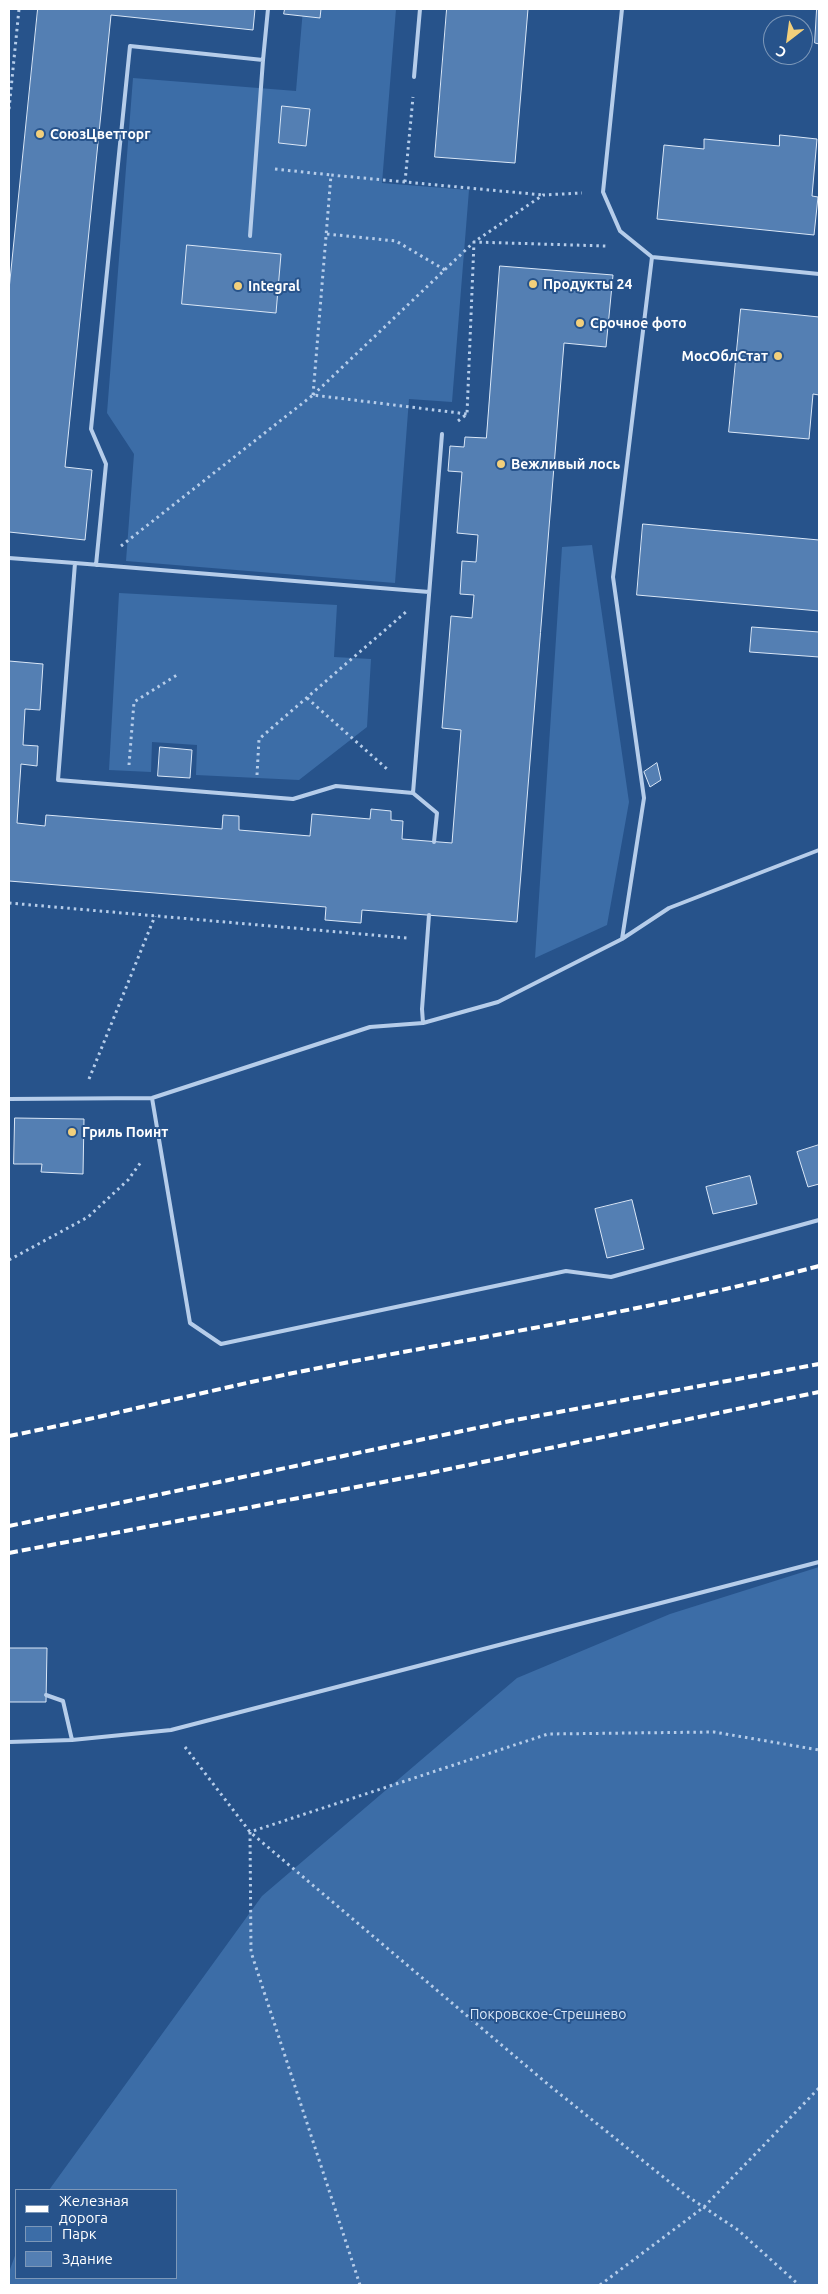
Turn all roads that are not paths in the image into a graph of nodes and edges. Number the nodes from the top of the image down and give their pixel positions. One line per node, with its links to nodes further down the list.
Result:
1 (268, 9): 4 (lane)
2 (420, 9): 5 (lane)
3 (622, 9): 7 (lane)
4 (263, 60): 6 (lane); 12 (lane)
5 (414, 76)
6 (250, 236)
7 (652, 258): 8 (lane); 18 (lane)
8 (819, 274)
9 (442, 434): 13 (lane)
10 (9, 558): 11 (lane)
11 (75, 563): 12 (lane); 14 (lane)
12 (96, 565): 13 (lane)
13 (430, 592): 14 (lane)
14 (414, 793): 15 (lane)
15 (434, 842)
16 (819, 850): 18 (lane)
17 (429, 915): 19 (lane)
18 (622, 939): 19 (lane)
19 (423, 1023): 21 (lane)
20 (9, 1098): 21 (lane)
21 (152, 1098): 22 (lane)
22 (819, 1220)
23 (819, 1562): 25 (lane)
24 (46, 1695): 25 (lane)
25 (72, 1740): 26 (lane)
26 (9, 1742)

